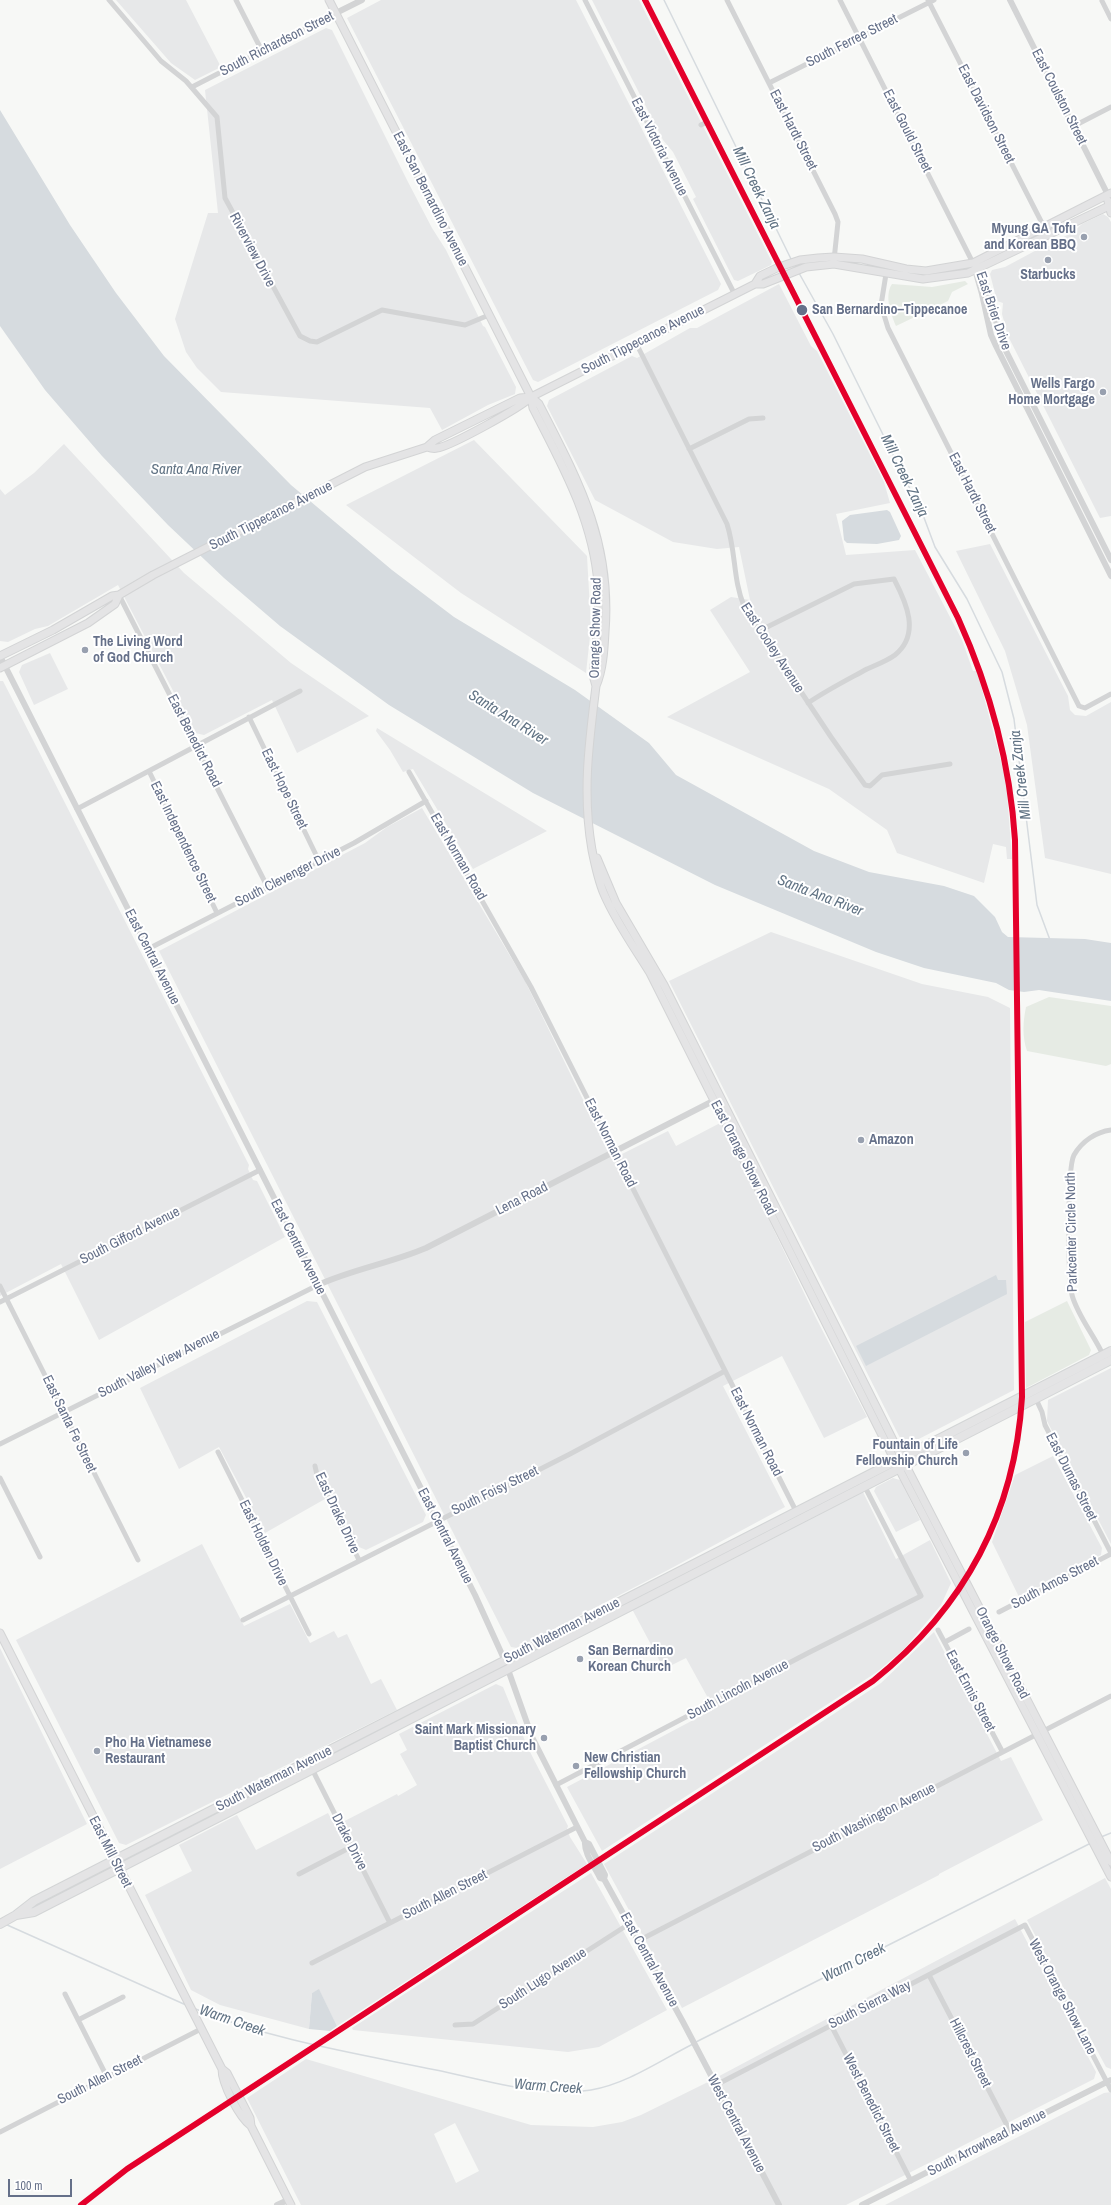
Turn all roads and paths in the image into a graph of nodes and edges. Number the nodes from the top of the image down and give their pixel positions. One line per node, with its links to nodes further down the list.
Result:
1 (109, 0): 16 (street, Riverview Drive)
2 (236, 0): 14 (street)
3 (329, 0): 11 (main road, East San Bernardino Avenue)
4 (362, 0): 11 (street, South Richardson Street)
5 (585, 0): 28 (street, East Victoria Avenue)
6 (727, 0): 15 (street, East Hardt Street)
7 (840, 0): 13 (street, East Gould Street)
8 (1010, 0): 18 (street, East Coulston Street)
9 (930, 1): 13 (street, South Ferree Street); 21 (street, East Davidson Street)
10 (1102, 1): 12 (street)
11 (336, 13): 14 (street, South Richardson Street); 29 (main road, East San Bernardino Avenue)
12 (1111, 19)
13 (859, 38): 15 (street, South Ferree Street); 23 (street, East Gould Street)
14 (262, 51): 16 (street, South Richardson Street)
15 (769, 83): 22 (street, East Hardt Street)
16 (192, 87): 29 (street, Riverview Drive)
17 (1111, 107): 18 (street)
18 (1074, 126): 19 (street, East Coulston Street)
19 (1110, 195): 20 (main road); 21 (main road, South Tippecanoe Avenue)
20 (1110, 207): 25 (main road, South Tippecanoe Avenue)
21 (1044, 227): 23 (main road, South Tippecanoe Avenue)
22 (834, 261): 24 (main road, South Tippecanoe Avenue); 26 (main road, South Tippecanoe Avenue); 27 (main road, South Tippecanoe Avenue); 27 (main road, South Tippecanoe Avenue)
23 (973, 263): 24 (main road, South Tippecanoe Avenue); 25 (street, East Brier Drive)
24 (888, 266): 26 (main road)
25 (978, 270): 26 (main road, South Tippecanoe Avenue); 34 (street, East Brier Drive); 35 (street, East Brier Drive)
26 (886, 274): 42 (street, East Hardt Street)
27 (755, 284): 28 (main road, South Tippecanoe Avenue)
28 (734, 293): 30 (main road, South Tippecanoe Avenue)
29 (489, 315): 31 (main road, East San Bernardino Avenue)
30 (636, 343): 31 (main road, South Tippecanoe Avenue); 33 (street, East Cooley Avenue)
31 (531, 397): 36 (main road, South Tippecanoe Avenue); 40 (main road, Orange Show Road)
32 (763, 418): 33 (street)
33 (689, 449): 37 (street, East Cooley Avenue)
34 (1111, 560)
35 (1111, 576)
36 (119, 595): 38 (main road, South Tippecanoe Avenue); 39 (main road, South Tippecanoe Avenue); 45 (street, East Benedict Road)
37 (759, 631): 43 (street, East Cooley Avenue); 43 (street)
38 (0, 656): 39 (street, East Central Avenue)
39 (2, 667): 50 (street, East Central Avenue)
40 (596, 686): 55 (main road, East Orange Show Road)
41 (300, 691): 44 (street)
42 (1111, 694)
43 (808, 703): 46 (street, East Cooley Avenue)
44 (249, 717): 45 (street); 51 (street, East Hope Street)
45 (196, 746): 47 (street); 52 (street, East Benedict Road)
46 (950, 764)
47 (149, 771): 50 (street); 53 (street, East Independence Street)
48 (409, 772): 49 (street, East Norman Road)
49 (426, 801): 51 (street, South Clevenger Drive); 57 (street, East Norman Road)
50 (77, 809): 54 (street, East Central Avenue)
51 (320, 861): 52 (street, South Clevenger Drive)
52 (268, 888): 53 (street, South Clevenger Drive)
53 (217, 913): 54 (street, South Clevenger Drive)
54 (148, 949): 58 (street, East Central Avenue)
55 (717, 1099): 57 (street, Lena Road); 70 (main road, East Orange Show Road)
56 (1111, 1130): 64 (street, Parkcenter Circle North)
57 (615, 1152): 59 (street, Lena Road); 65 (street, East Norman Road)
58 (260, 1170): 59 (street, East Central Avenue); 61 (street, South Gifford Avenue)
59 (318, 1285): 67 (street, South Valley View Avenue); 76 (street, East Central Avenue)
60 (0, 1286): 61 (street, East Santa Fe Street)
61 (6, 1299): 62 (street, South Gifford Avenue); 67 (street, East Santa Fe Street)
62 (0, 1302)
63 (1111, 1351): 64 (main road, South Waterman Avenue)
64 (1106, 1359): 66 (main road, South Waterman Avenue); 70 (main road, South Waterman Avenue)
65 (725, 1371): 75 (street, East Norman Road); 76 (street, South Foisy Street)
66 (1036, 1399): 72 (main road, South Waterman Avenue); 77 (street, East Dumas Street)
67 (63, 1412): 68 (street, South Valley View Avenue); 79 (street, East Santa Fe Street)
68 (0, 1444)
69 (218, 1452): 81 (street, East Holden Drive)
70 (899, 1459): 72 (main road, East Orange Show Road); 75 (main road, South Waterman Avenue)
71 (315, 1466): 80 (street, East Drake Drive)
72 (903, 1467): 74 (main road, South Waterman Avenue); 94 (main road, Orange Show Road)
73 (0, 1478): 78 (street)
74 (865, 1487): 75 (main road, South Waterman Avenue); 98 (street, South Lincoln Avenue)
75 (798, 1516): 89 (main road, South Waterman Avenue); 90 (main road, South Waterman Avenue)
76 (437, 1520): 80 (street, South Foisy Street); 89 (street, East Central Avenue)
77 (1111, 1554): 82 (street, South Amos Street)
78 (40, 1557)
79 (138, 1560)
80 (359, 1560): 81 (street, South Foisy Street)
81 (289, 1596): 83 (street, South Foisy Street); 87 (street, East Holden Drive)
82 (999, 1612)
83 (243, 1620)
84 (969, 1629): 88 (street)
85 (938, 1630): 88 (street, East Ennis Street)
86 (0, 1633): 103 (main road, East Mill Street)
87 (309, 1634)
88 (945, 1642): 95 (street, East Ennis Street)
89 (504, 1661): 90 (street, East Central Avenue); 92 (main road, South Waterman Avenue)
90 (507, 1669): 93 (main road, South Waterman Avenue); 98 (street, East Central Avenue)
91 (1111, 1696): 94 (street, South Washington Avenue)
92 (427, 1700): 93 (main road); 96 (main road, South Waterman Avenue)
93 (399, 1725): 97 (main road, South Waterman Avenue)
94 (1039, 1732): 95 (street, South Washington Avenue); 100 (main road, Orange Show Road)
95 (1002, 1751): 113 (street, South Washington Avenue)
96 (308, 1761): 97 (street, Drake Drive); 103 (main road, South Waterman Avenue)
97 (312, 1769): 101 (street, Drake Drive); 103 (main road, South Waterman Avenue)
98 (556, 1785): 99 (street, East Central Avenue)
99 (577, 1827): 109 (street, South Allen Street); 111 (street, East Central Avenue)
100 (1095, 1841): 102 (main road); 105 (main road)
101 (351, 1847): 104 (street); 109 (street, Drake Drive)
102 (1111, 1862)
103 (117, 1864): 106 (main road, South Waterman Avenue); 107 (main road, South Waterman Avenue); 121 (main road, East Mill Street)
104 (299, 1874)
105 (1111, 1877)
106 (73, 1882): 107 (main road); 108 (main road, South Waterman Avenue)
107 (34, 1912): 108 (main road, South Waterman Avenue)
108 (16, 1915): 110 (main road, South Waterman Avenue)
109 (390, 1923): 114 (street, South Allen Street)
110 (0, 1924)
111 (628, 1924): 113 (street, East Central Avenue); 119 (street, South Lugo Avenue)
112 (1025, 1925): 115 (street, South Sierra Way); 124 (street, West Orange Show Lane)
113 (638, 1941): 122 (street, East Central Avenue)
114 (312, 1963)
115 (930, 1975): 120 (street, South Sierra Way); 127 (street, Hillcrest Street)
116 (65, 1994): 118 (street)
117 (123, 1997): 118 (street)
118 (78, 2020): 123 (street)
119 (455, 2025)
120 (832, 2025): 125 (street, South Sierra Way); 129 (street, West Benedict Street)
121 (201, 2029): 123 (street, South Allen Street); 130 (main road, East Mill Street)
122 (694, 2042): 125 (street, West Central Avenue)
123 (107, 2077): 128 (street, South Allen Street)
124 (1109, 2081): 126 (street, West Orange Show Lane); 127 (street, South Arrowhead Avenue)
125 (716, 2085): 132 (street, West Central Avenue)
126 (1111, 2090)
127 (1010, 2131): 129 (street, South Arrowhead Avenue)
128 (0, 2132)
129 (911, 2181): 133 (street, South Arrowhead Avenue)
130 (289, 2202): 131 (street)
131 (277, 2205)
132 (779, 2205)
133 (862, 2205)

